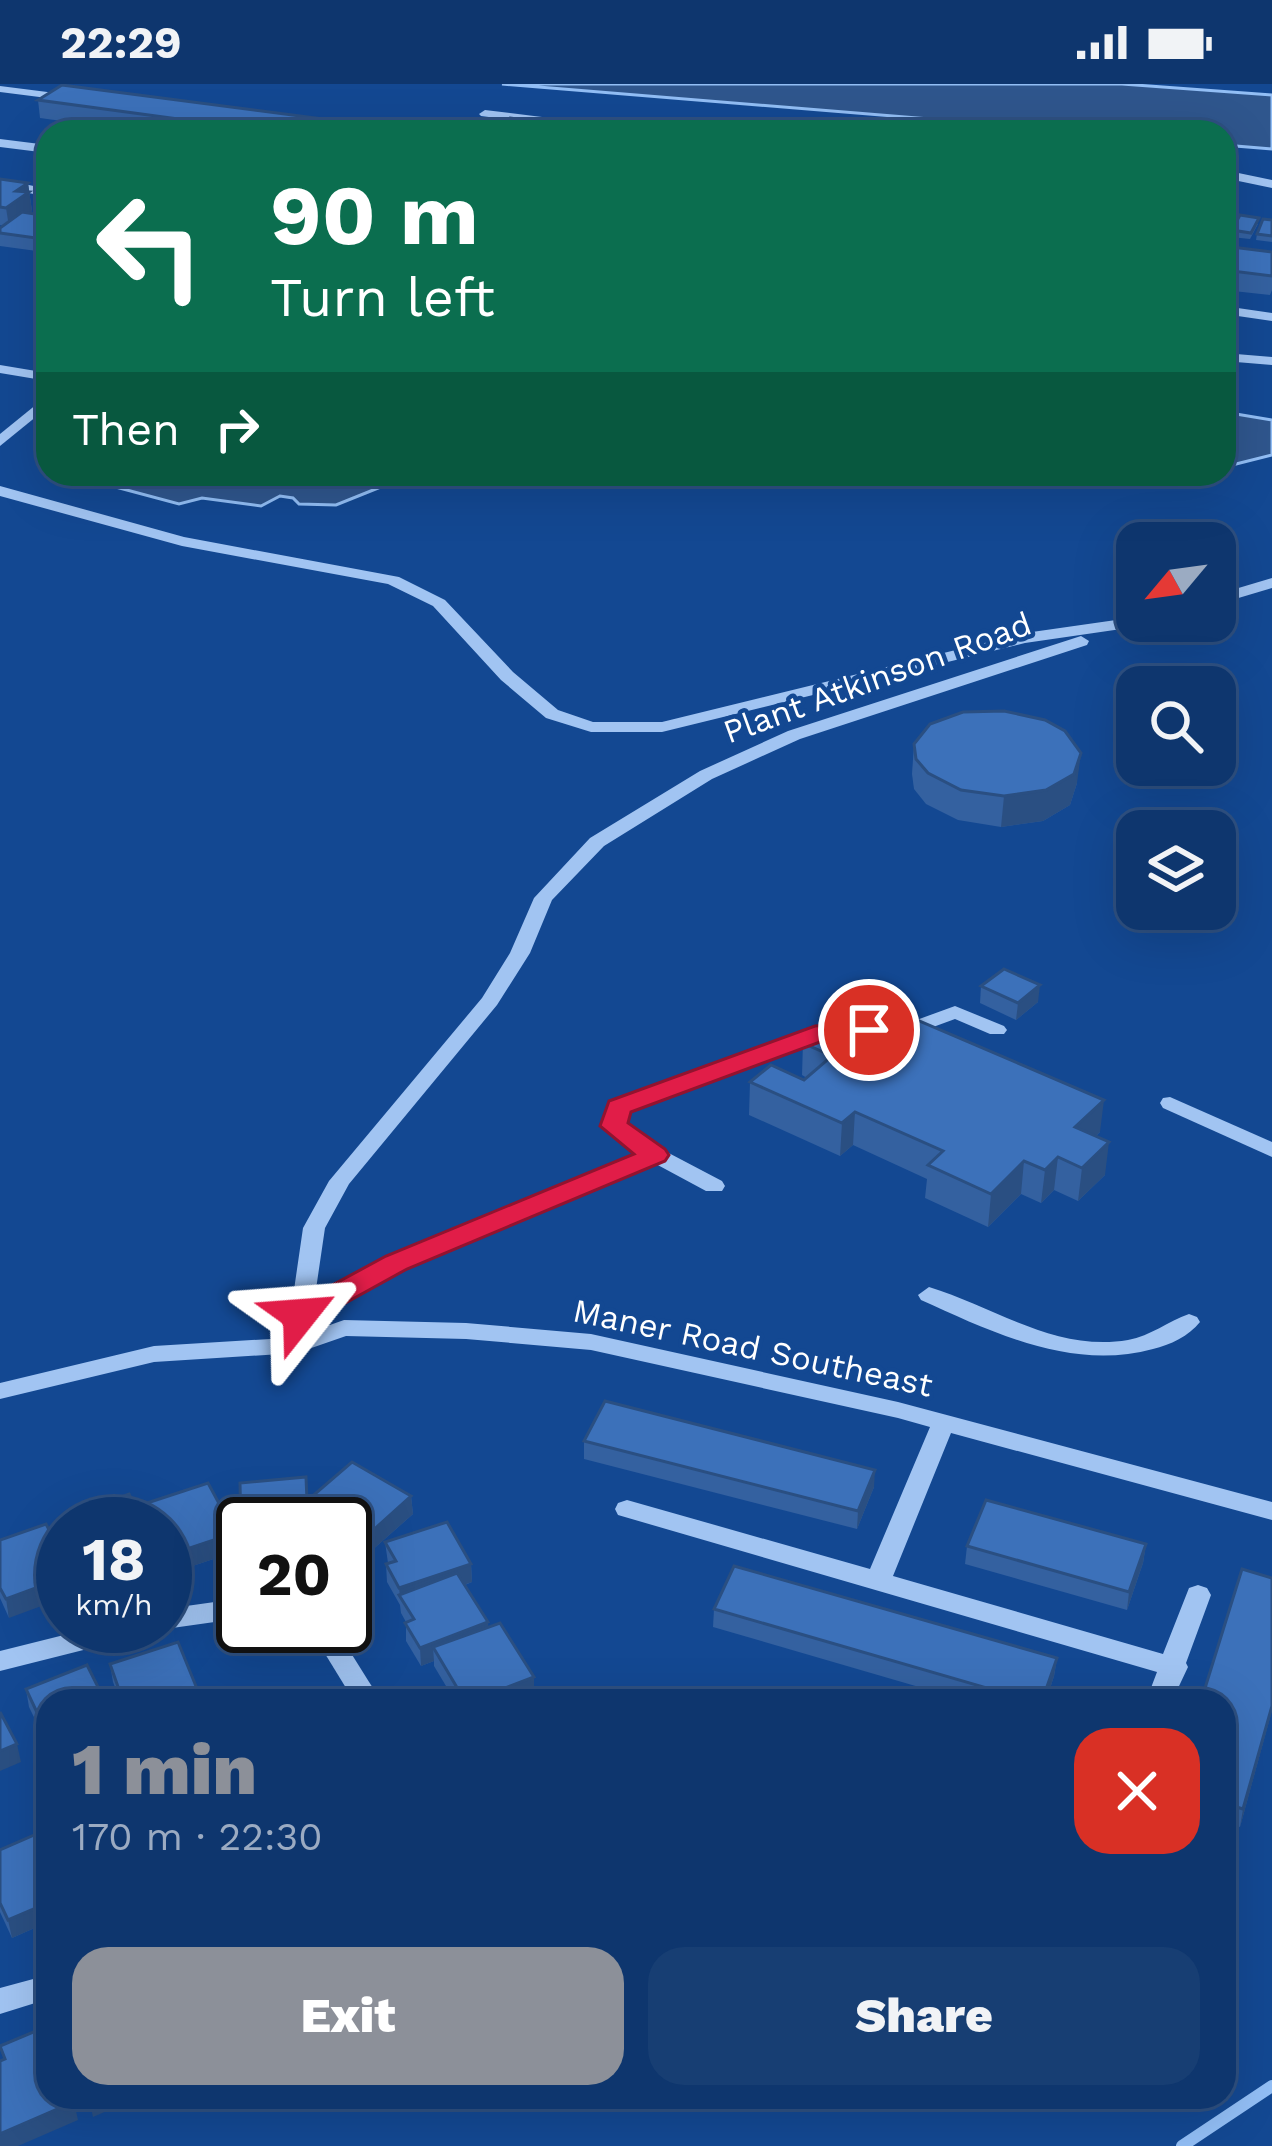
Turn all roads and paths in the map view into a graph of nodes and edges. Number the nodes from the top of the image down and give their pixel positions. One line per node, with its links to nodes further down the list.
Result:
1 (1, 90): 2 (street)
2 (98, 102)
3 (485, 114): 4 (street)
4 (533, 120)
5 (0, 143): 6 (street)
6 (36, 148)
7 (1236, 176): 9 (street)
8 (0, 183): 10 (street)
9 (1272, 184)
10 (36, 190)
11 (1236, 312): 12 (street)
12 (1272, 317)
13 (1236, 358): 14 (street)
14 (1272, 362)
15 (0, 369): 16 (street)
16 (36, 375)
17 (36, 409): 18 (street)
18 (0, 442)
19 (0, 491): 22 (street)
20 (1272, 583): 21 (street)
21 (1236, 594)
22 (1116, 625)
23 (1116, 630): 30 (street, Plant Atkinson Road)
24 (997, 1030): 27 (street)
25 (1170, 1103): 26 (street)
26 (1272, 1150)
27 (655, 1155): 28 (street); 30 (street)
28 (714, 1186)
29 (929, 1295): 31 (street)
30 (300, 1315): 32 (street, Plant Atkinson Road)
31 (1189, 1322)
32 (296, 1345): 33 (street, Maner Road Southeast); 34 (street, Maner Road Southeast)
33 (0, 1391)
34 (944, 1422): 36 (street, Maner Road Southeast); 37 (street)
35 (627, 1509): 37 (street)
36 (1272, 1511)
37 (878, 1581): 42 (street)
38 (1198, 1595): 42 (street)
39 (36, 1652): 41 (street)
40 (338, 1653): 43 (street)
41 (0, 1661)
42 (1175, 1667): 44 (street)
43 (360, 1689)
44 (1165, 1689)
45 (36, 1990): 46 (street)
46 (0, 2000)

